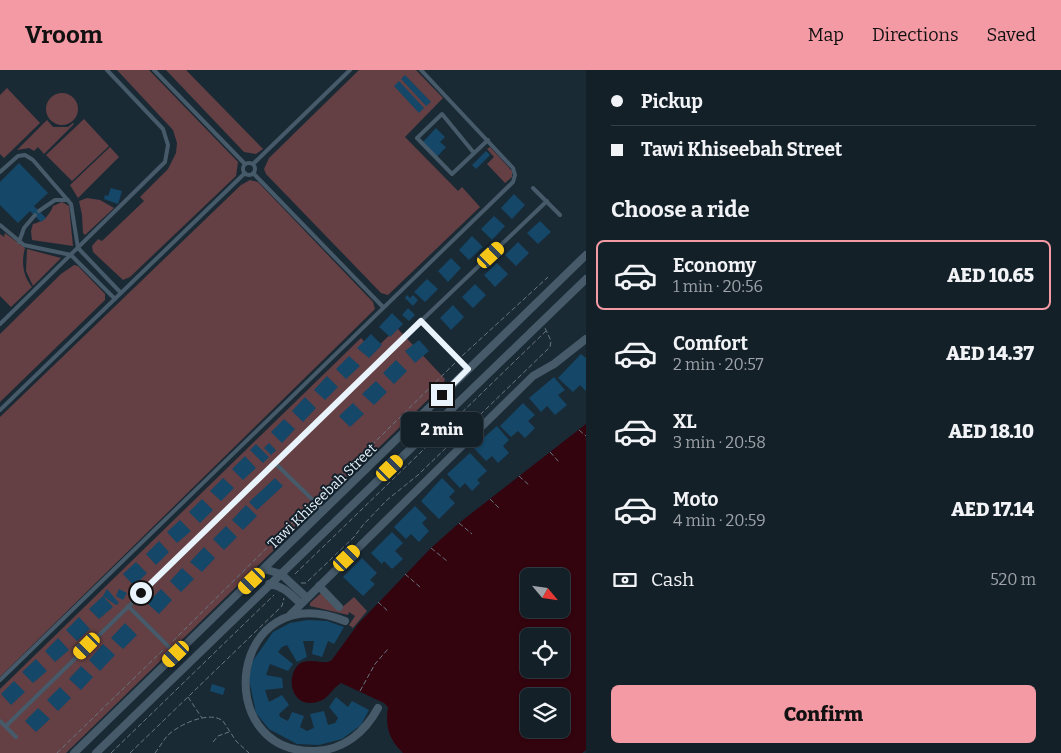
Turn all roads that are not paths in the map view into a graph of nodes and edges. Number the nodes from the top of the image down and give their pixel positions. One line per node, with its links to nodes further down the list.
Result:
1 (107, 70): 20 (lane)
2 (154, 70): 7 (lane)
3 (350, 70): 8 (lane)
4 (421, 70): 5 (lane)
5 (488, 140): 6 (lane); 26 (lane)
6 (474, 153): 6 (lane)
7 (245, 164): 8 (lane); 10 (lane)
8 (253, 164): 11 (lane)
9 (0, 172): 13 (lane)
10 (245, 173): 11 (lane); 24 (lane)
11 (253, 173): 26 (lane)
12 (533, 188): 14 (lane)
13 (68, 200): 15 (lane); 20 (lane)
14 (547, 201): 17 (lane); 27 (lane)
15 (39, 211)
16 (35, 215): 19 (lane)
17 (560, 215)
18 (0, 225): 19 (lane)
19 (19, 242): 21 (lane)
20 (78, 248): 21 (lane); 24 (lane)
21 (71, 255): 25 (lane); 28 (lane)
22 (586, 256): 30 (street, Tawi Khiseebah Street)
23 (586, 278): 35 (street, Tawi Khiseebah Street)
24 (121, 293): 25 (lane)
25 (115, 299): 31 (lane)
26 (383, 307): 45 (lane)
27 (421, 321): 30 (lane); 32 (lane)
28 (0, 324)
29 (586, 339): 37 (street)
30 (468, 369): 33 (street, Tawi Khiseebah Street)
31 (0, 410)
32 (275, 463): 33 (lane); 40 (lane)
33 (324, 511): 34 (street, Tawi Khiseebah Street)
34 (264, 569): 35 (street); 44 (street, Tawi Khiseebah Street)
35 (281, 574): 36 (street, Tawi Khiseebah Street); 38 (street)
36 (269, 584): 38 (street); 51 (street, Tawi Khiseebah Street)
37 (319, 586): 39 (street); 41 (street)
38 (290, 588): 39 (street)
39 (304, 601): 42 (street)
40 (128, 606): 44 (lane); 48 (lane)
41 (339, 607)
42 (290, 615): 43 (street); 46 (street)
43 (345, 621)
44 (176, 654): 50 (street, Tawi Khiseebah Street)
45 (0, 680)
46 (378, 708)
47 (0, 721): 48 (lane)
48 (6, 726): 49 (lane)
49 (16, 737)
50 (74, 753)
51 (96, 753)

